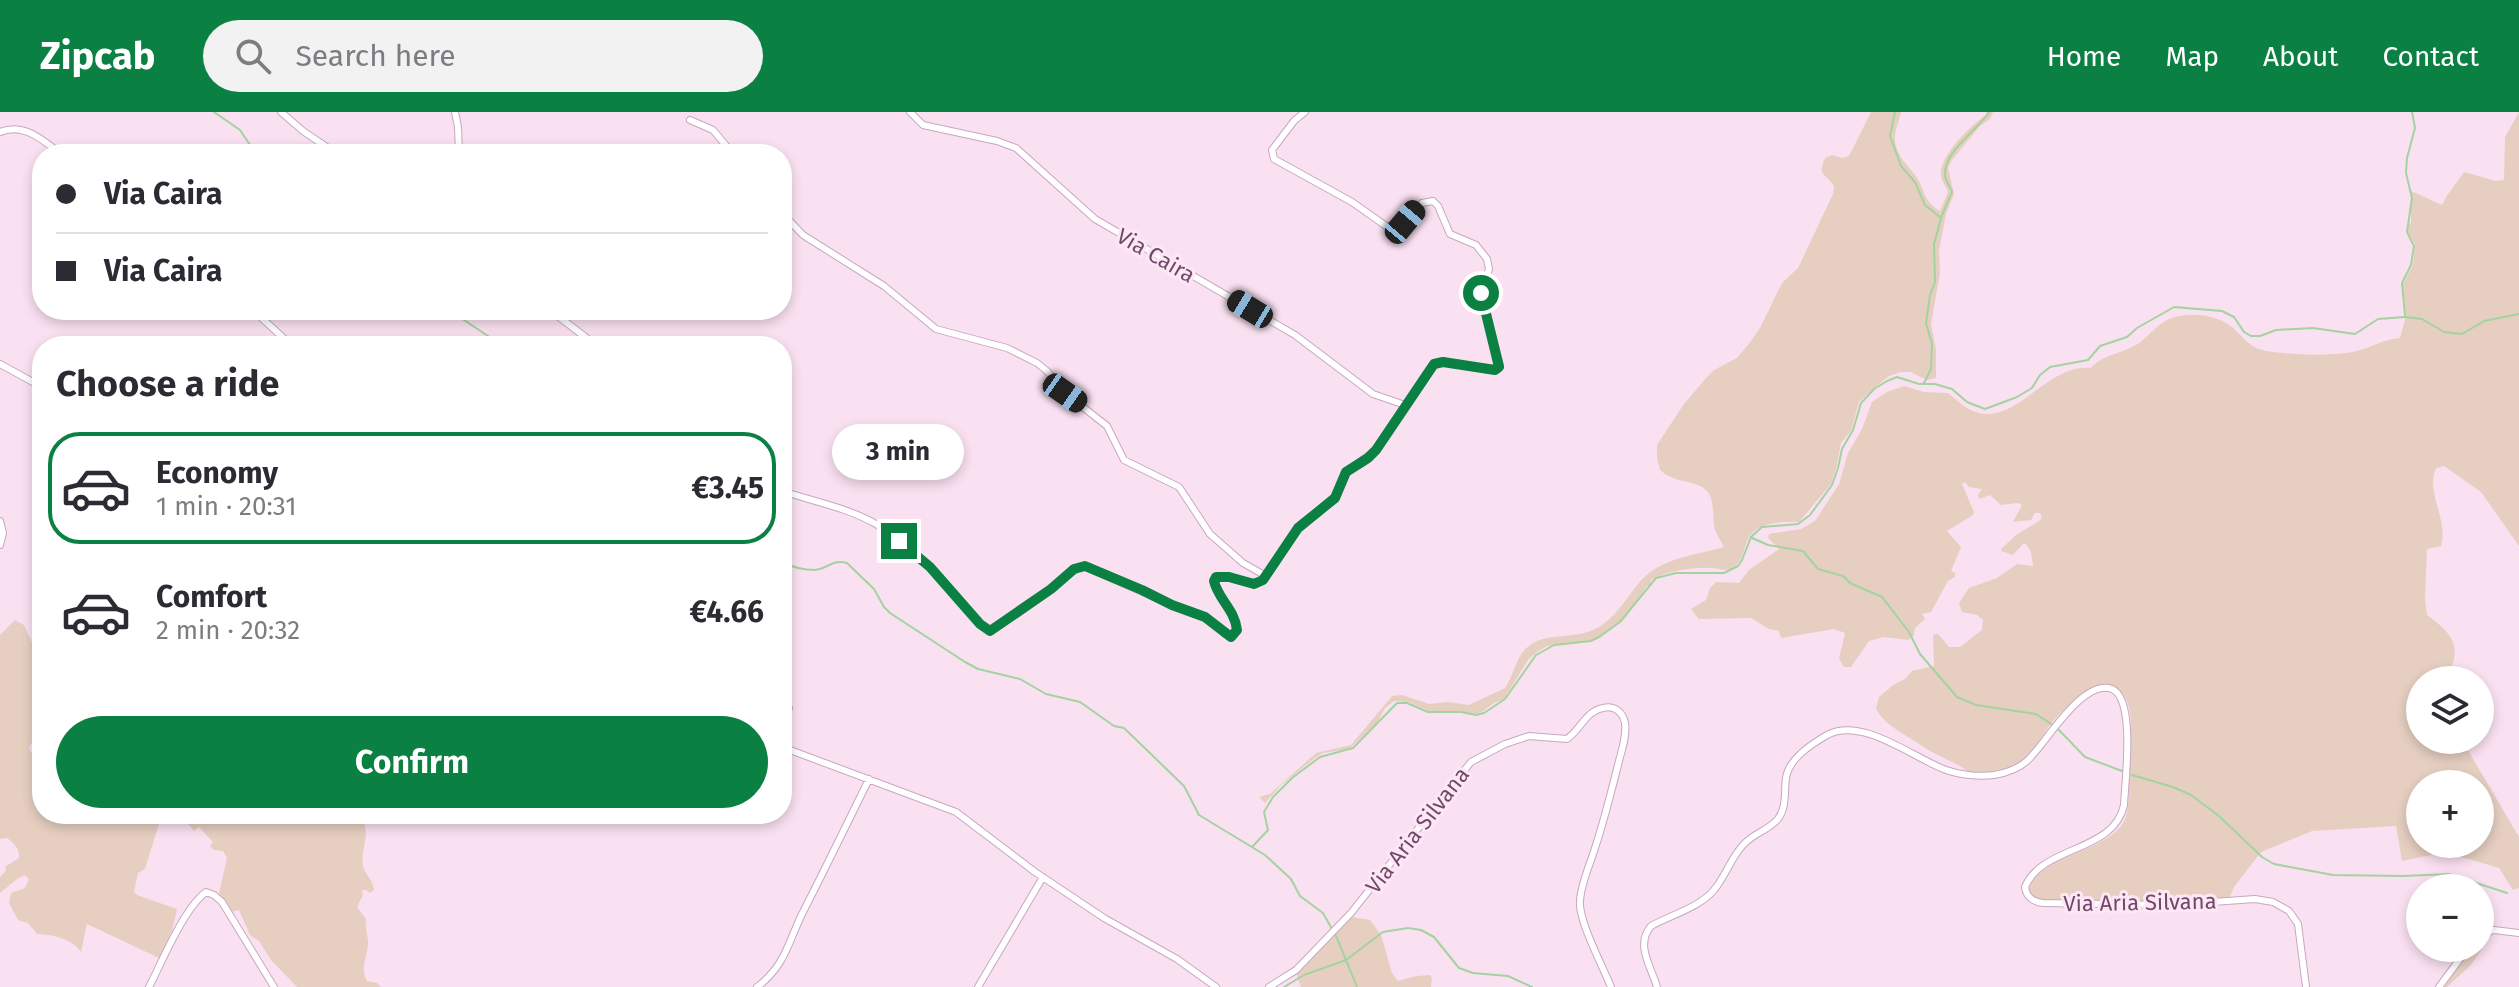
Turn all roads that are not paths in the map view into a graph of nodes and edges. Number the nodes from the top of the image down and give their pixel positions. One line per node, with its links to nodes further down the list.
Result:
1 (281, 112): 8 (street)
2 (455, 112): 9 (street)
3 (910, 112): 18 (street, Via Caira)
4 (1305, 112): 18 (street)
5 (690, 120): 10 (street)
6 (0, 132): 7 (street)
7 (46, 144)
8 (322, 144)
9 (459, 144)
10 (725, 144)
11 (792, 223): 22 (street)
12 (264, 320): 14 (street)
13 (563, 320): 15 (street)
14 (281, 336)
15 (584, 336)
16 (0, 364): 17 (street)
17 (32, 382)
18 (1405, 405): 22 (street)
19 (792, 494): 22 (street)
20 (0, 521): 21 (street)
21 (0, 545)
22 (1266, 576)
23 (792, 751): 24 (street)
24 (869, 779): 25 (street); 32 (street)
25 (1043, 877): 33 (street); 34 (street)
26 (2494, 930): 27 (street)
27 (2519, 933)
28 (2458, 962): 38 (street)
29 (1274, 986): 35 (street, Via Aria Silvana)
30 (149, 987): 31 (street)
31 (274, 987)
32 (757, 987)
33 (978, 987)
34 (1216, 987)
35 (1611, 987)
36 (1657, 987): 37 (street, Via Aria Silvana)
37 (2306, 987)
38 (2439, 987)

